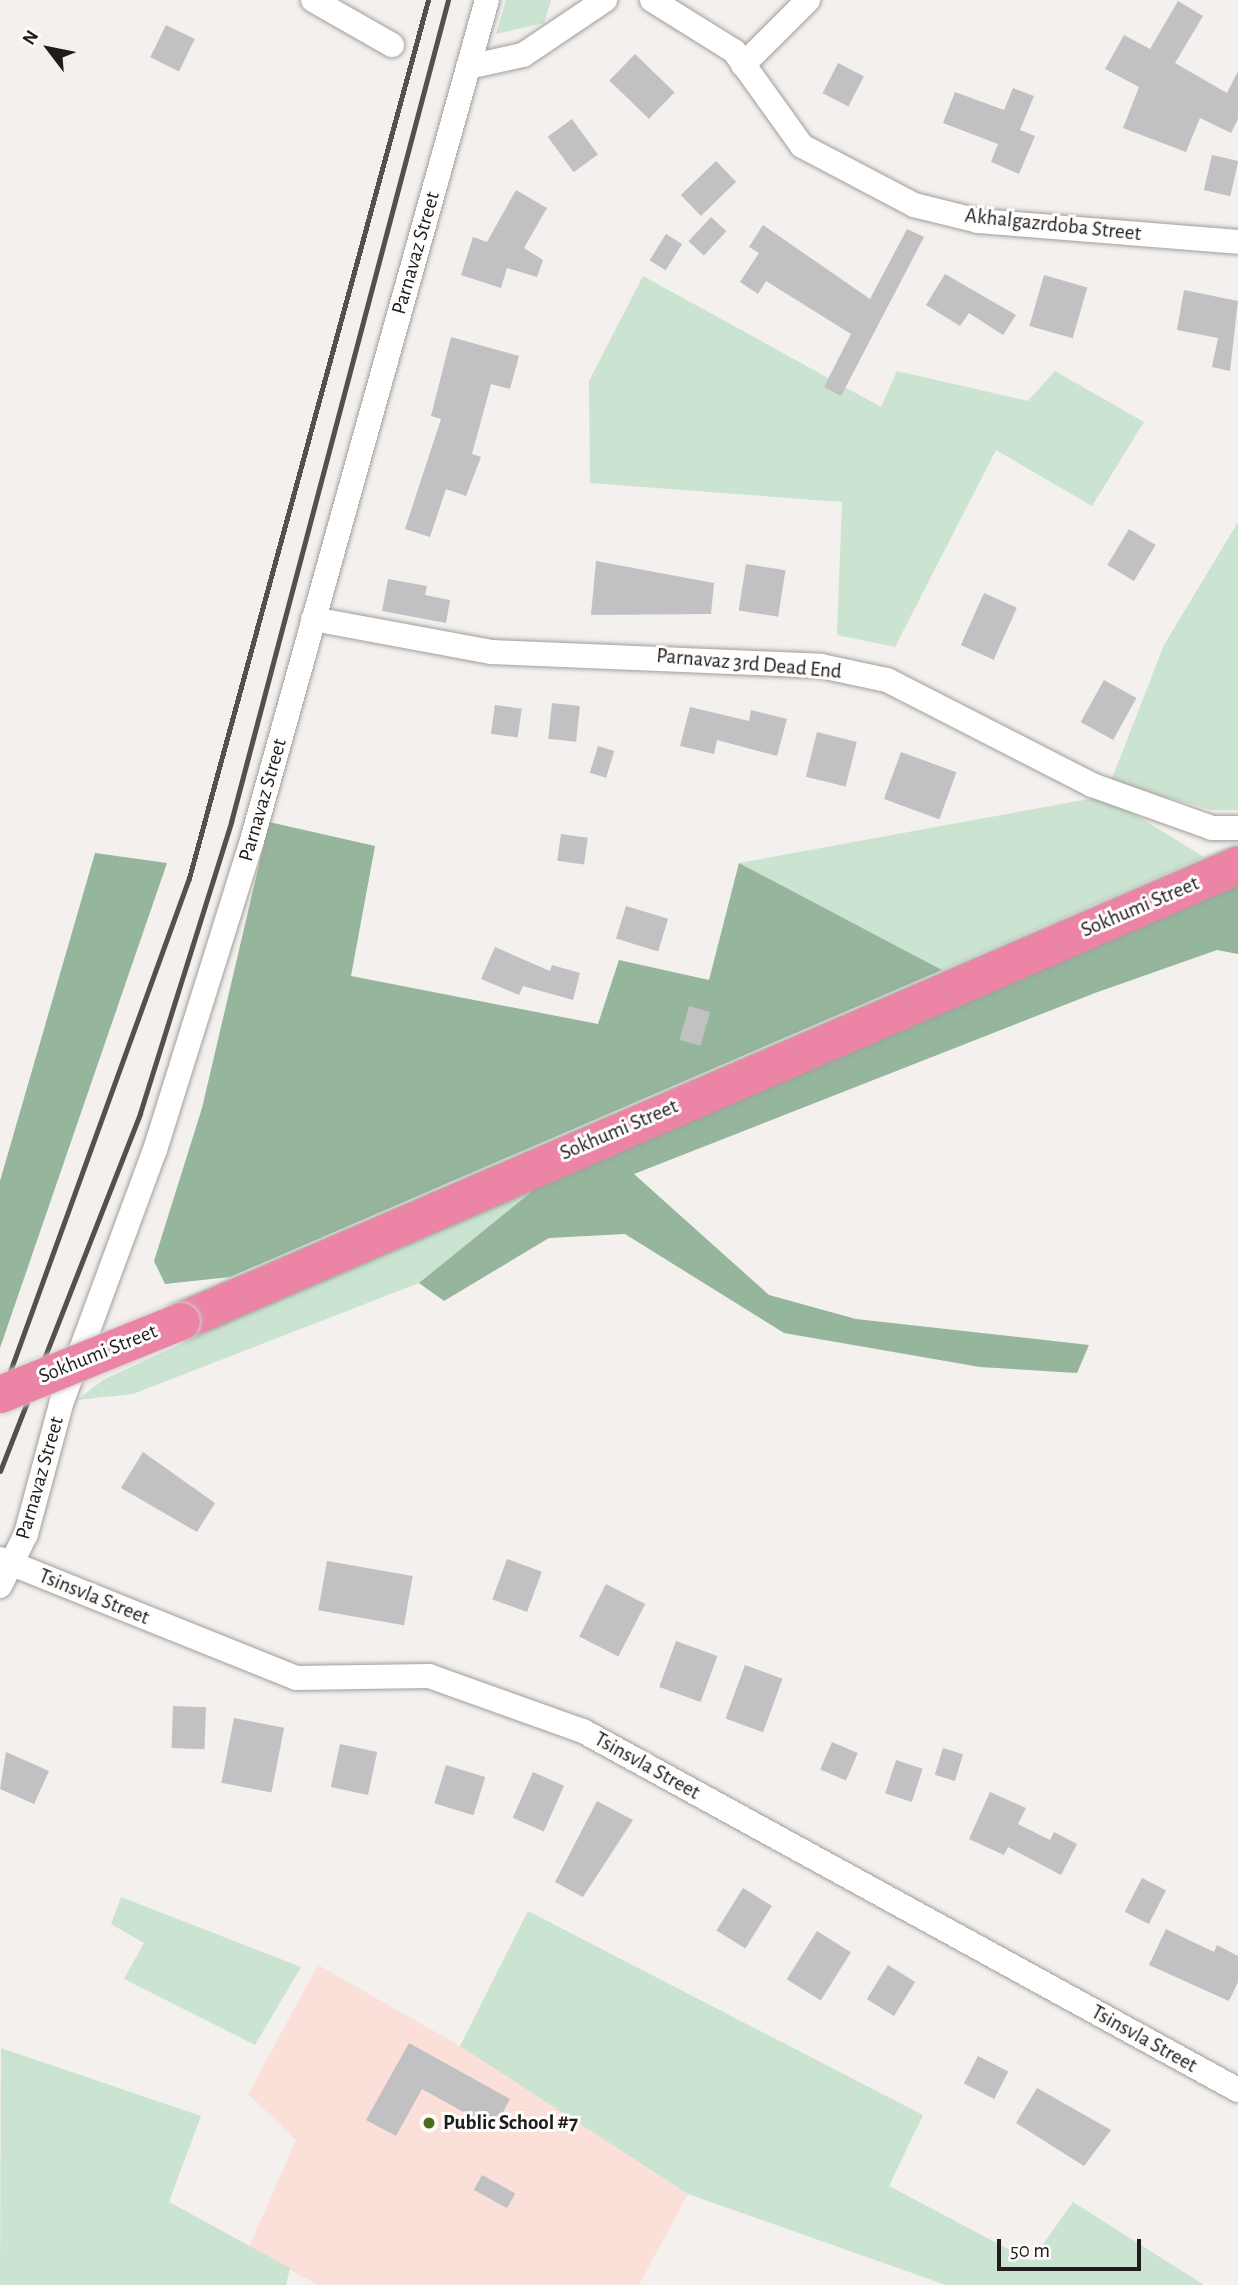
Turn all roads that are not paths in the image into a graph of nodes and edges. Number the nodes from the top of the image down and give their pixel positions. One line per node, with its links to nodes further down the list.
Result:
1 (313, 0): 6 (street)
2 (486, 0): 8 (street, Parnavaz Street)
3 (605, 0): 8 (street)
4 (652, 0): 7 (street, Akhalgazrdoba Street)
5 (808, 0): 7 (street)
6 (392, 44)
7 (743, 65): 9 (street, Akhalgazrdoba Street)
8 (468, 67): 10 (street, Parnavaz Street)
9 (1238, 242)
10 (313, 619): 11 (street, Parnavaz 3rd Dead End); 14 (street, Parnavaz Street)
11 (1238, 828)
12 (1238, 865): 13 (highway, Sokhumi Street, bridge)
13 (0, 1394)
14 (7, 1562): 15 (street, Parnavaz Street); 16 (street, Tsinsvla Street)
15 (0, 1586)
16 (1238, 2090)

